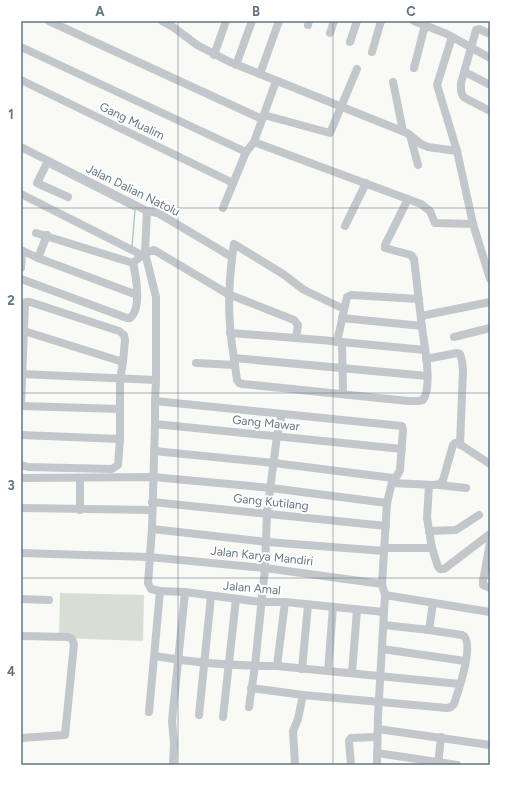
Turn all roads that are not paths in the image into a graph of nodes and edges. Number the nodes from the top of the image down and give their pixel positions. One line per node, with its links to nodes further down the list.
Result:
1 (49, 21): 31 (street)
2 (162, 21): 18 (street)
3 (226, 21): 18 (street)
4 (252, 21): 20 (street)
5 (279, 21): 24 (street)
6 (334, 21): 11 (street)
7 (357, 21): 14 (street)
8 (381, 21): 17 (street)
9 (414, 21): 10 (street)
10 (425, 26): 13 (street); 21 (street)
11 (330, 34)
12 (490, 34): 16 (street)
13 (452, 37): 16 (street); 35 (street)
14 (350, 42)
15 (21, 47): 36 (street)
16 (471, 47): 19 (street); 23 (street)
17 (372, 52)
18 (214, 55): 20 (street)
19 (490, 58)
20 (236, 65): 24 (street)
21 (414, 68)
22 (357, 69): 29 (street)
23 (465, 72): 28 (street); 30 (street)
24 (260, 74): 26 (street)
25 (21, 80): 39 (street, Gang Mualim)
26 (276, 81): 29 (street); 31 (street)
27 (393, 82): 32 (street)
28 (490, 84)
29 (340, 106): 31 (street); 32 (street)
30 (490, 111)
31 (263, 117): 33 (street)
32 (406, 133): 35 (street); 38 (street)
33 (254, 142): 36 (street); 40 (street)
34 (21, 147): 37 (street, Jalan Dalian Natolu)
35 (456, 151): 46 (street)
36 (246, 152): 39 (street)
37 (48, 161): 42 (street); 45 (street, Jalan Dalian Natolu)
38 (418, 165)
39 (233, 183): 44 (street)
40 (366, 183): 43 (street); 47 (street)
41 (21, 194): 51 (street)
42 (68, 198)
43 (408, 199): 46 (street); 61 (street)
44 (223, 208)
45 (147, 211): 51 (street); 52 (street, Jalan Dalian Natolu)
46 (473, 224): 54 (street)
47 (345, 226)
48 (36, 232): 49 (street)
49 (47, 235): 53 (street); 55 (street)
50 (22, 251): 53 (street); 56 (street)
51 (143, 254): 55 (street); 59 (street); 81 (street)
52 (232, 257): 59 (street); 63 (street)
53 (38, 258): 60 (street)
54 (487, 262): 58 (street)
55 (133, 263): 60 (street)
56 (21, 268)
57 (21, 279): 60 (street)
58 (490, 279)
59 (228, 294): 69 (street); 71 (street)
60 (137, 295)
61 (419, 299): 63 (street); 64 (street)
62 (490, 302): 64 (street)
63 (344, 309): 65 (street)
64 (422, 316): 66 (street)
65 (342, 318): 66 (street); 72 (street)
66 (422, 326): 73 (street)
67 (490, 328): 70 (street)
68 (24, 331): 75 (street); 75 (street); 78 (street)
69 (230, 333): 71 (street); 74 (street)
70 (454, 337)
71 (296, 338): 72 (street)
72 (340, 342): 73 (street); 77 (street)
73 (426, 354): 79 (street); 91 (street)
74 (235, 361): 76 (street); 77 (street); 82 (street)
75 (123, 362): 80 (street)
76 (196, 364)
77 (343, 368): 79 (street); 82 (street)
78 (22, 374): 80 (street); 84 (street)
79 (427, 376): 82 (street)
80 (120, 379): 81 (street); 85 (street)
81 (156, 380): 83 (street)
82 (343, 394)
83 (158, 401): 86 (street); 87 (street)
84 (21, 405): 85 (street)
85 (120, 409): 90 (street)
86 (282, 414): 89 (street); 92 (street)
87 (155, 424): 89 (street, Gang Mawar); 93 (street)
88 (21, 435): 90 (street)
89 (277, 436): 92 (street, Gang Mawar); 94 (street)
90 (120, 439): 96 (street)
91 (460, 445): 95 (street); 102 (street)
92 (402, 448): 100 (street)
93 (154, 451): 94 (street); 97 (street)
94 (274, 463): 100 (street); 103 (street)
95 (490, 464)
96 (21, 465)
97 (153, 477): 99 (street); 103 (street); 106 (street)
98 (21, 478): 99 (street)
99 (80, 478): 108 (street)
100 (393, 481): 101 (street); 105 (street)
101 (429, 485): 102 (street); 113 (street)
102 (439, 485): 104 (street)
103 (271, 488): 105 (street); 109 (street)
104 (466, 488)
105 (387, 503): 111 (street)
106 (152, 506): 108 (street, Gang Kutilang); 109 (street, Gang Kutilang); 112 (street)
107 (23, 508): 108 (street, Gang Kutilang)
108 (80, 510)
109 (267, 513): 111 (street, Gang Kutilang); 115 (street)
110 (479, 515): 113 (street)
111 (386, 526): 118 (street)
112 (152, 528): 115 (street); 120 (street)
113 (429, 531): 117 (street)
114 (490, 534): 117 (street)
115 (267, 542): 118 (street); 121 (street)
116 (490, 543): 123 (street)
117 (432, 548): 118 (street)
118 (384, 550): 122 (street)
119 (21, 553): 120 (street, Jalan Karya Mandiri)
120 (149, 557): 121 (street, Jalan Karya Mandiri); 124 (street)
121 (265, 568): 122 (street, Jalan Karya Mandiri); 131 (street)
122 (382, 584): 126 (street)
123 (490, 588)
124 (160, 591): 125 (street, Jalan Amal); 143 (street)
125 (185, 592): 127 (street, Jalan Amal); 144 (street)
126 (385, 595): 133 (street); 137 (street)
127 (211, 596): 129 (street, Jalan Amal); 146 (street)
128 (21, 598): 130 (street)
129 (236, 599): 131 (street, Jalan Amal); 147 (street)
130 (49, 600)
131 (261, 602): 132 (street, Jalan Amal); 148 (street)
132 (285, 602): 134 (street, Jalan Amal); 149 (street)
133 (433, 603): 138 (street); 140 (street)
134 (308, 605): 135 (street, Jalan Amal); 150 (street)
135 (333, 607): 136 (street, Jalan Amal); 151 (street)
136 (357, 610): 137 (street, Jalan Amal); 152 (street)
137 (384, 612): 139 (street)
138 (490, 612)
139 (384, 625): 140 (street); 142 (street)
140 (429, 630): 145 (street)
141 (21, 636): 164 (street)
142 (382, 649): 145 (street); 153 (street)
143 (155, 656): 144 (street); 159 (street)
144 (178, 659): 146 (street); 168 (street)
145 (466, 662): 154 (street)
146 (205, 663): 147 (street); 160 (street)
147 (229, 664): 148 (street); 161 (street)
148 (255, 666): 149 (street); 155 (street)
149 (277, 666): 150 (street)
150 (302, 669): 151 (street)
151 (328, 671): 152 (street)
152 (352, 674): 153 (street)
153 (380, 676): 154 (street); 157 (street)
154 (460, 684): 157 (street)
155 (251, 688): 156 (street); 158 (street)
156 (303, 695): 157 (street); 169 (street)
157 (379, 701): 162 (street)
158 (249, 707)
159 (149, 712)
160 (199, 715)
161 (223, 717)
162 (377, 733): 163 (street); 166 (street); 170 (street)
163 (441, 737): 165 (street); 167 (street)
164 (21, 738)
165 (490, 745)
166 (377, 753): 167 (street); 171 (street)
167 (438, 764): 172 (street)
168 (173, 765)
169 (295, 765)
170 (351, 765)
171 (377, 765)
172 (457, 765)

